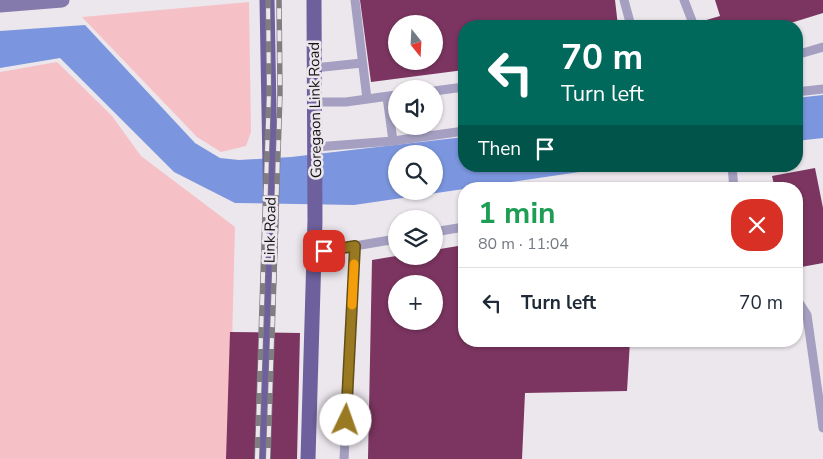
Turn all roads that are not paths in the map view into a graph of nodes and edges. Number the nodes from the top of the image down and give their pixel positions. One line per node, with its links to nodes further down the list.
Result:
1 (62, 0): 7 (street)
2 (267, 0): 32 (main road, Link Road)
3 (314, 0): 13 (main road, Goregaon Link Road)
4 (356, 0): 12 (lane)
5 (624, 0): 8 (lane)
6 (684, 0): 9 (lane)
7 (0, 5)
8 (629, 20)
9 (692, 20)
10 (823, 48): 11 (lane)
11 (803, 53)
12 (362, 63): 13 (lane); 19 (lane)
13 (314, 68): 20 (main road, Goregaon Link Road)
14 (458, 88): 16 (lane)
15 (823, 89): 17 (lane)
16 (443, 90)
17 (803, 91)
18 (388, 96): 19 (lane)
19 (366, 99): 20 (lane)
20 (315, 102): 24 (main road, Goregaon Link Road)
21 (458, 132): 23 (lane)
22 (393, 135): 23 (lane)
23 (393, 141): 24 (lane)
24 (316, 149): 29 (main road, Goregaon Link Road)
25 (458, 228): 26 (lane)
26 (443, 230)
27 (388, 240): 28 (lane)
28 (355, 246): 29 (lane); 34 (lane)
29 (314, 253): 33 (main road)
30 (803, 309): 31 (lane)
31 (823, 428)
32 (262, 459)
33 (308, 459)
34 (344, 459)

